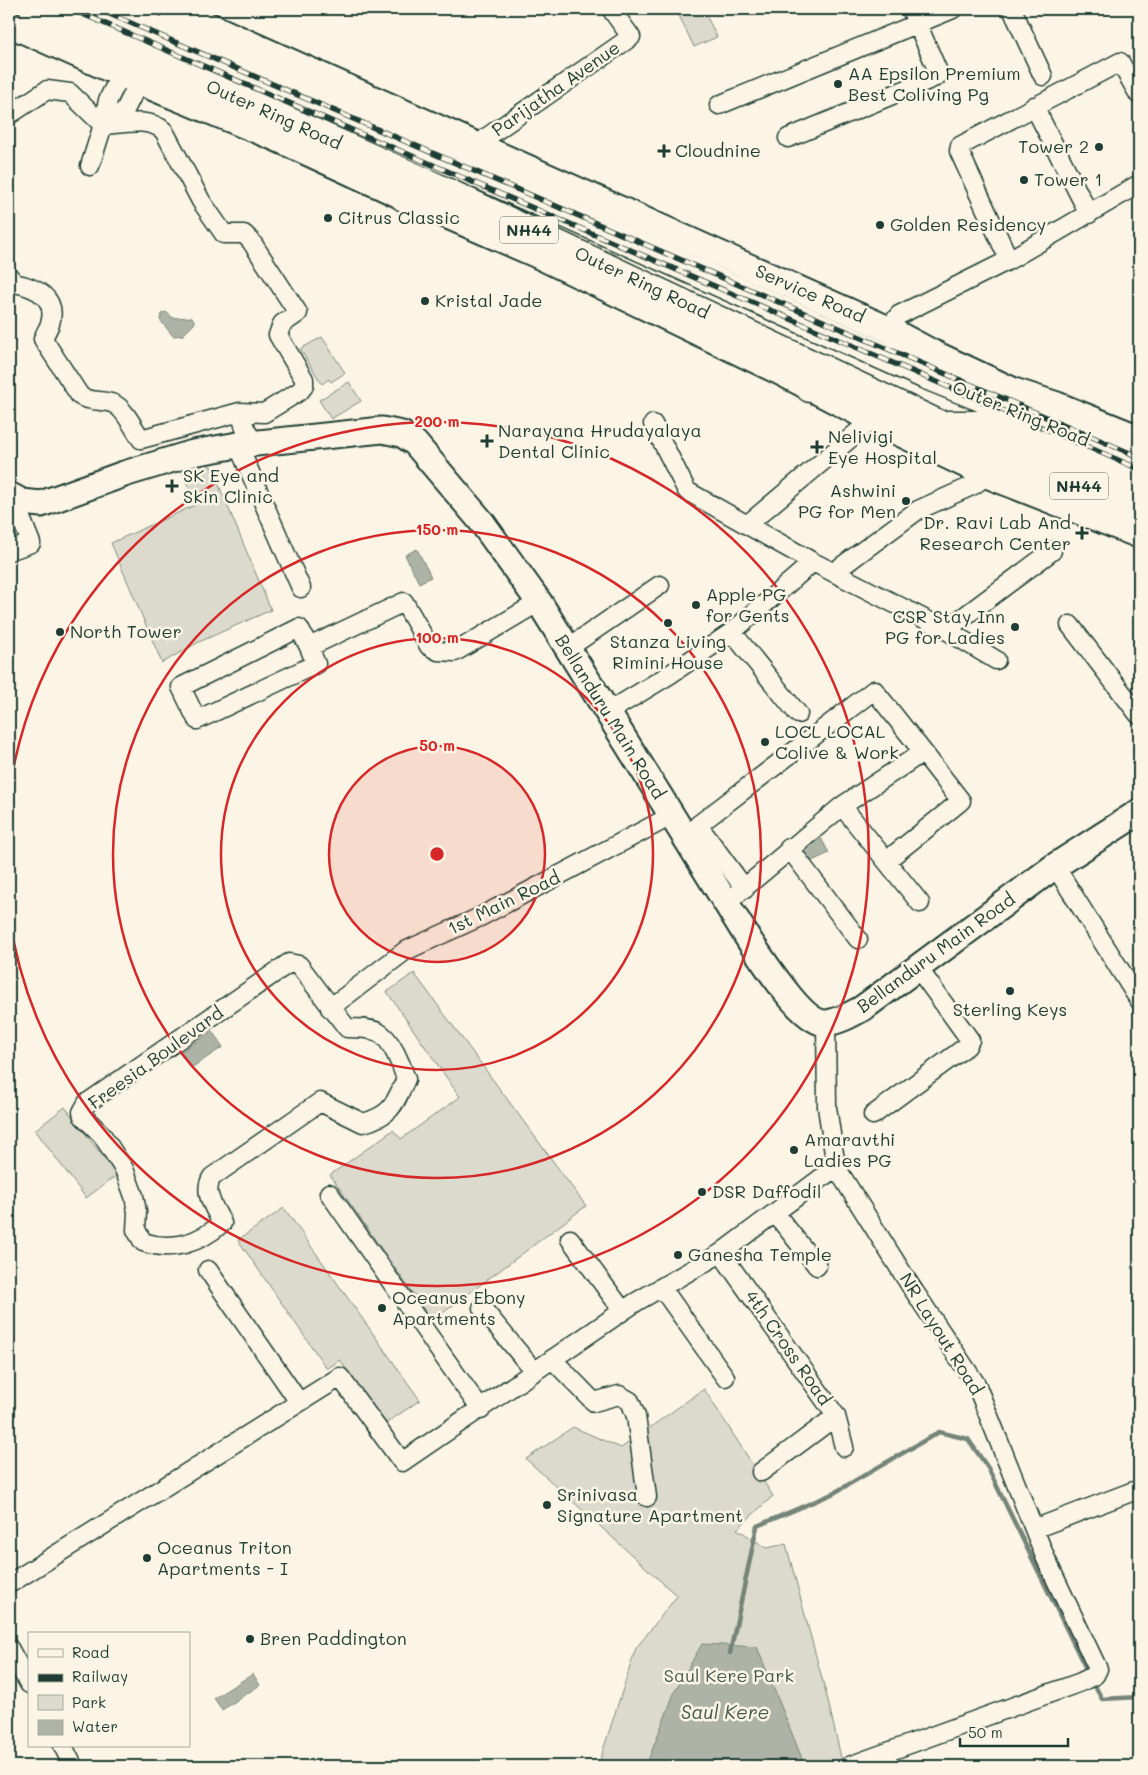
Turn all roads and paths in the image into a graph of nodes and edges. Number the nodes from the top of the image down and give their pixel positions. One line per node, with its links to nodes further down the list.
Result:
1 (34, 9): 20 (highway, Outer Ring Road / NH44)
2 (110, 9): 26 (highway, Outer Ring Road / NH44)
3 (172, 9): 17 (street, Service Road)
4 (611, 9): 17 (street, Parijatha Avenue)
5 (953, 9): 7 (street)
6 (1012, 9): 9 (street)
7 (915, 15): 12 (street); 16 (street)
8 (9, 24): 10 (street)
9 (1043, 76)
10 (130, 78): 15 (street); 20 (street)
11 (1139, 95): 13 (street)
12 (720, 105)
13 (1034, 106): 21 (street); 22 (street)
14 (9, 115): 15 (street)
15 (103, 125): 18 (street); 27 (street)
16 (788, 138)
17 (481, 147): 24 (street, Service Road)
18 (90, 166)
19 (1139, 184): 21 (street)
20 (409, 187): 25 (highway, Outer Ring Road / NH44); 25 (street)
21 (1089, 214): 22 (street)
22 (1009, 260): 24 (street)
23 (9, 276): 27 (street)
24 (888, 329): 26 (street, Service Road)
25 (816, 378): 28 (street); 30 (highway, Outer Ring Road / NH44)
26 (998, 395): 31 (street, Service Road); 33 (highway, Outer Ring Road / NH44)
27 (240, 412): 32 (street)
28 (872, 420): 34 (street); 38 (street)
29 (653, 424): 38 (street)
30 (940, 425): 35 (highway); 37 (highway, Outer Ring Road / NH44)
31 (1139, 438)
32 (246, 444): 36 (street, Bellanduru Main Road); 45 (street); 46 (street, Bellanduru Main Road)
33 (1139, 461)
34 (987, 475): 39 (street); 43 (street)
35 (1139, 487)
36 (16, 498): 40 (street)
37 (1139, 510)
38 (748, 524): 42 (street)
39 (1139, 536)
40 (9, 551)
41 (1052, 551): 48 (street)
42 (813, 562): 43 (street); 49 (street)
43 (834, 572): 48 (street)
44 (660, 585): 51 (street)
45 (301, 588)
46 (539, 602): 50 (street); 51 (street, Bellanduru Main Road)
47 (1070, 625): 55 (street)
48 (946, 630): 52 (street)
49 (732, 632): 53 (street); 54 (street)
50 (309, 647): 50 (street)
51 (568, 648): 53 (street, Bellanduru Main Road)
52 (996, 660)
53 (608, 712): 59 (street, Bellanduru Main Road)
54 (798, 714)
55 (1139, 715)
56 (923, 752): 57 (street); 61 (street); 63 (street)
57 (842, 806): 60 (street); 61 (street)
58 (1139, 812): 62 (street, Bellanduru Main Road)
59 (671, 816): 65 (street, Bellanduru Main Road); 69 (street, 1st Main Road)
60 (789, 848): 63 (street); 66 (street)
61 (886, 861): 64 (street)
62 (1055, 866): 67 (street, Bellanduru Main Road); 68 (street)
63 (745, 889): 65 (street)
64 (920, 902)
65 (725, 904): 70 (street, Bellanduru Main Road)
66 (858, 939)
67 (918, 968): 70 (street, Bellanduru Main Road); 71 (street)
68 (1139, 1000)
69 (336, 1003): 69 (street, Freesia Boulevard)
70 (826, 1023): 72 (street, NR Layout Road)
71 (873, 1115)
72 (836, 1167): 74 (street); 92 (street, NR Layout Road)
73 (329, 1193): 86 (street)
74 (775, 1213): 76 (street); 77 (street)
75 (570, 1239): 81 (street)
76 (720, 1253): 79 (street); 87 (street, 4th Cross Road)
77 (817, 1266)
78 (208, 1270): 85 (street)
79 (662, 1288): 81 (street); 84 (street)
80 (482, 1308): 83 (street)
81 (623, 1311): 82 (street)
82 (552, 1359): 83 (street); 91 (street)
83 (534, 1371): 86 (street)
84 (725, 1377)
85 (299, 1402): 86 (street); 93 (street)
86 (481, 1410)
87 (836, 1416): 88 (street, 4th Cross Road); 89 (street)
88 (844, 1447)
89 (761, 1472)
90 (1139, 1489): 92 (street)
91 (647, 1497)
92 (1034, 1529): 98 (street, NR Layout Road)
93 (9, 1584)
94 (9, 1648): 95 (street)
95 (28, 1682)
96 (63, 1748): 97 (street)
97 (73, 1766)
98 (850, 1766)

